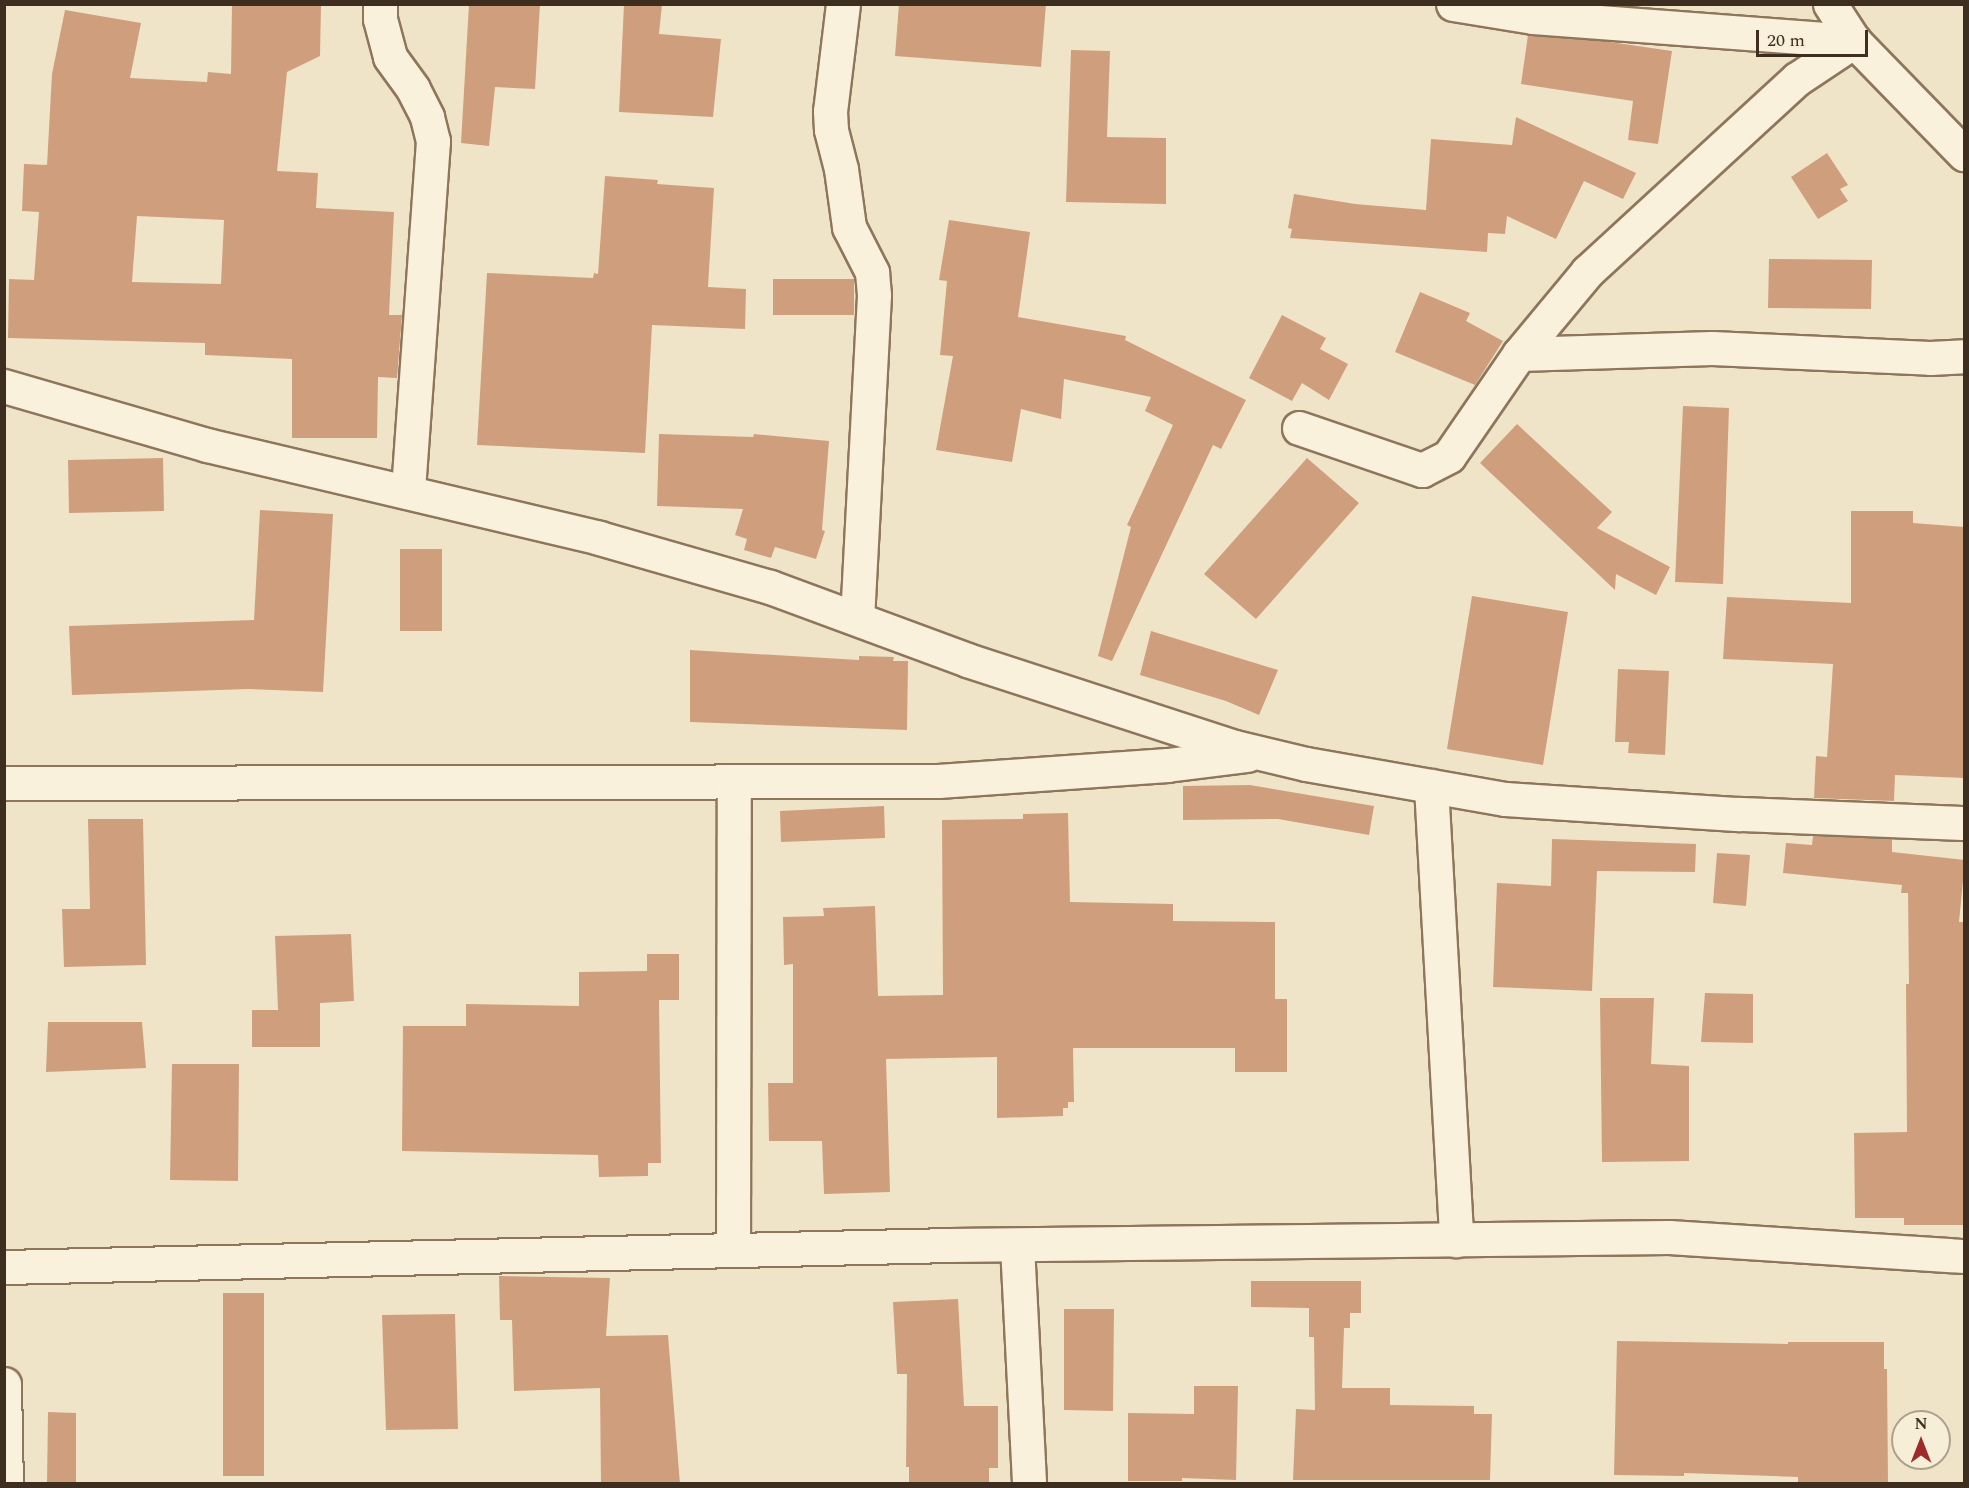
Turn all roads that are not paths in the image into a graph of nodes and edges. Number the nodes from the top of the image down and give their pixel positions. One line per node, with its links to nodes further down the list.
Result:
1 (380, 4): 11 (street)
2 (843, 4): 12 (street)
3 (1453, 4): 5 (street)
4 (1830, 4): 5 (street)
5 (1854, 41): 6 (street); 7 (street)
6 (1965, 154)
7 (1519, 354): 8 (street); 10 (street)
8 (1965, 356)
9 (4, 386): 11 (street)
10 (1299, 428)
11 (408, 492): 12 (street)
12 (857, 617): 13 (street)
13 (1260, 753): 14 (street); 16 (street)
14 (734, 781): 15 (street); 20 (street)
15 (4, 783)
16 (1431, 786): 17 (street); 18 (street)
17 (1965, 824)
18 (1456, 1240): 19 (street); 21 (street)
19 (1017, 1245): 20 (street); 25 (street)
20 (733, 1250): 22 (street)
21 (1965, 1256)
22 (4, 1267)
23 (4, 1384): 24 (street)
24 (6, 1484)
25 (1029, 1484)

